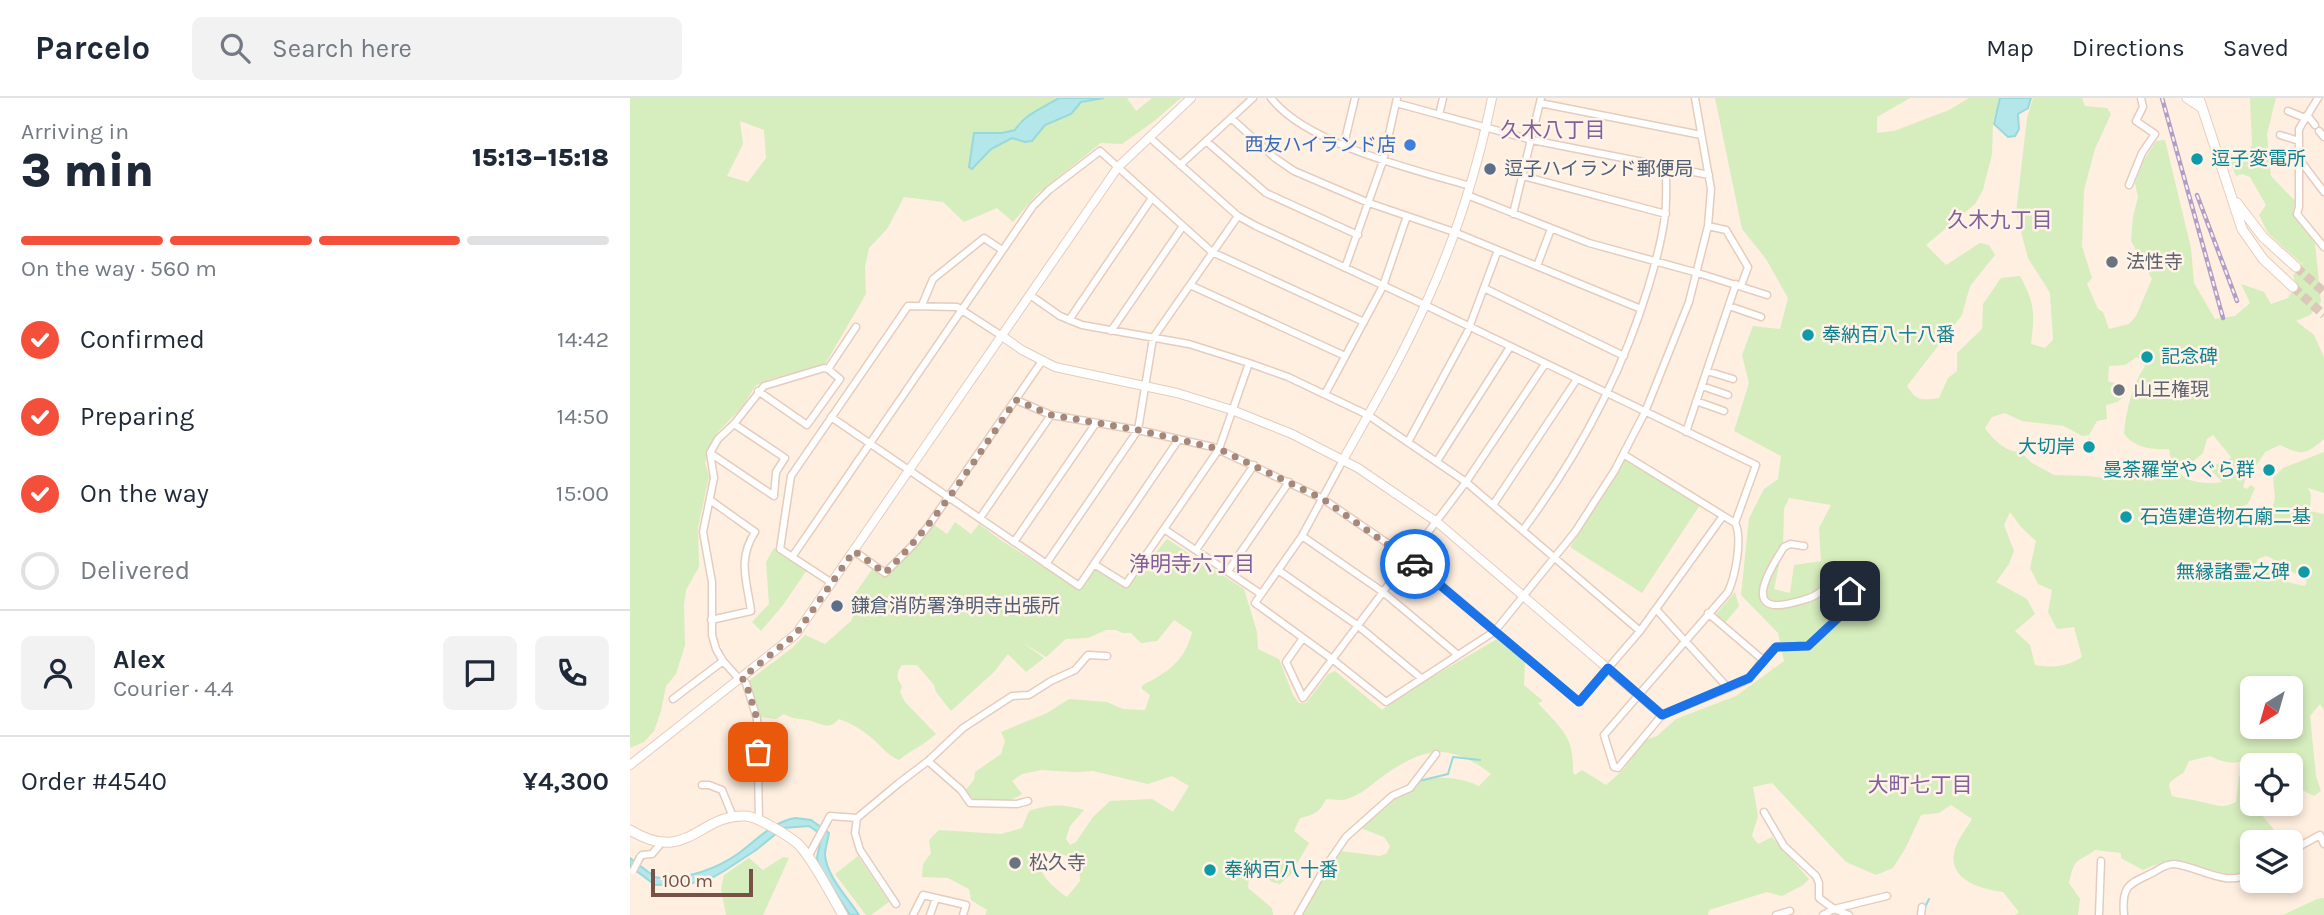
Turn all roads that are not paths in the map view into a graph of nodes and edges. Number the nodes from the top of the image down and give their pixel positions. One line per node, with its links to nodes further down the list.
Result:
1 (1191, 98): 22 (street)
2 (1253, 98): 17 (street)
3 (1271, 98): 26 (street)
4 (1354, 98): 26 (street)
5 (1443, 98): 15 (street)
6 (1492, 98): 18 (street)
7 (1695, 98): 20 (street)
8 (2141, 98): 34 (street)
9 (2187, 98): 13 (main road)
10 (2318, 98): 16 (street)
11 (1397, 100): 15 (street); 28 (street)
12 (1541, 100): 20 (street); 23 (street)
13 (2200, 103): 36 (main road)
14 (2288, 111): 16 (street)
15 (1439, 115): 18 (street)
16 (2306, 117): 19 (street); 25 (street)
17 (1231, 118): 24 (street); 39 (street)
18 (1486, 128): 23 (street); 35 (street)
19 (2320, 131)
20 (1701, 135): 33 (street)
21 (2280, 135): 25 (street)
22 (1149, 137): 29 (street); 30 (street)
23 (1532, 140): 31 (street); 32 (street)
24 (1206, 141): 29 (street); 48 (street)
25 (2299, 141): 27 (street)
26 (1344, 144): 28 (street)
27 (2299, 159): 37 (street); 49 (street)
28 (1383, 161): 35 (street); 39 (street)
29 (1180, 165): 42 (street)
30 (1118, 167): 38 (street); 50 (street); 63 (street)
31 (1666, 167): 33 (street); 41 (street)
32 (1523, 176): 40 (street); 41 (street)
33 (1709, 176): 45 (street)
34 (2129, 185)
35 (1469, 191): 40 (street); 47 (street)
36 (2230, 192): 55 (main road); 61 (main road)
37 (2324, 192)
38 (1152, 198): 44 (street); 71 (street)
39 (1369, 203): 43 (street); 48 (street)
40 (1513, 214): 46 (street)
41 (1666, 214): 53 (street)
42 (1238, 216): 52 (street); 56 (street)
43 (1407, 216): 47 (street); 60 (street)
44 (1183, 226): 52 (street); 75 (street)
45 (1708, 226): 57 (street); 59 (street)
46 (1551, 229): 53 (street); 54 (street)
47 (1454, 232): 51 (street); 66 (street)
48 (1357, 235): 56 (street)
49 (2323, 242)
50 (1002, 250): 65 (street); 68 (street)
51 (1498, 250): 54 (street); 62 (street)
52 (1212, 252): 58 (street); 72 (street)
53 (1656, 261): 57 (street); 69 (street)
54 (1537, 266): 69 (street)
55 (2296, 267)
56 (1345, 268): 60 (street)
57 (1698, 273): 59 (street); 98 (street)
58 (1189, 285): 77 (street); 79 (street)
59 (1739, 285): 64 (street); 67 (street)
60 (1383, 286): 66 (street); 72 (street)
61 (2292, 287)
62 (1484, 289): 74 (street); 80 (street)
63 (1030, 295): 71 (street); 76 (street)
64 (1767, 295)
65 (922, 305): 68 (street); 101 (street)
66 (1425, 305): 74 (street); 100 (street)
67 (1729, 306): 70 (street); 85 (street)
68 (962, 309): 76 (street); 108 (street)
69 (1642, 309): 80 (street)
70 (1762, 317)
71 (1069, 320): 75 (street)
72 (1364, 322): 79 (street)
73 (856, 327): 84 (street)
74 (1470, 327): 78 (street); 107 (street)
75 (1111, 331): 77 (street)
76 (1002, 336): 81 (street); 115 (street)
77 (1153, 338): 82 (street); 88 (street)
78 (1510, 347): 83 (street); 113 (street)
79 (1345, 356): 91 (street)
80 (1624, 356): 92 (street)
81 (1042, 361): 88 (street); 94 (street)
82 (1249, 363): 91 (street); 96 (street)
83 (1545, 364): 86 (street); 117 (street)
84 (828, 369): 90 (street); 90 (street)
85 (1707, 371): 87 (street); 89 (street)
86 (1577, 379): 92 (street); 121 (street)
87 (1733, 379)
88 (1145, 385): 96 (street); 104 (street)
89 (1702, 386): 93 (street); 95 (street)
90 (758, 391): 103 (street)
91 (1325, 394): 100 (street)
92 (1608, 394): 98 (street); 127 (street)
93 (1728, 395)
94 (1016, 400): 99 (street); 118 (street)
95 (1696, 401): 97 (street); 105 (street)
96 (1232, 410): 109 (street); 112 (street)
97 (1724, 411)
98 (1645, 412): 105 (street); 111 (street)
99 (1051, 415): 102 (street); 123 (street)
100 (1368, 415): 107 (street); 112 (street)
101 (831, 417): 108 (street); 133 (street)
102 (1096, 423): 104 (street); 129 (street)
103 (734, 424): 110 (street); 110 (street)
104 (1138, 430): 106 (street); 136 (street)
105 (1686, 432): 125 (street)
106 (1179, 439): 109 (street); 137 (street)
107 (1408, 442): 113 (street)
108 (870, 443): 115 (street); 133 (street)
109 (1219, 449): 114 (street); 126 (street)
110 (710, 453): 120 (street)
111 (1623, 454): 122 (street); 135 (street)
112 (1343, 460): 119 (street); 124 (street)
113 (1437, 461): 117 (street)
114 (1254, 464): 116 (street); 131 (street)
115 (910, 470): 118 (street); 132 (street)
116 (1289, 482): 119 (street); 139 (street)
117 (1466, 482): 121 (street); 124 (street)
118 (948, 496): 123 (street); 132 (street)
119 (1323, 499): 128 (street); 134 (street)
120 (710, 500): 146 (street); 146 (street)
121 (1493, 505): 127 (street)
122 (1723, 516): 125 (street); 144 (street)
123 (980, 518): 129 (street)
124 (1437, 522): 134 (street); 143 (street)
125 (1735, 523): 145 (street)
126 (1164, 529): 131 (street); 137 (street)
127 (1523, 530): 135 (street)
128 (1301, 536): 138 (street); 141 (street)
129 (1014, 542): 136 (street)
130 (1804, 546): 155 (street)
131 (1196, 550): 139 (street)
132 (854, 551): 140 (street)
133 (792, 557): 140 (street)
134 (1409, 558): 141 (street); 148 (street)
135 (1555, 558): 143 (street); 149 (street)
136 (1046, 564): 137 (street)
137 (1094, 564)
138 (1278, 570): 142 (street); 147 (street)
139 (1228, 571): 142 (street)
140 (832, 583): 159 (street)
141 (1383, 592): 147 (street); 152 (street)
142 (1261, 594): 150 (street)
143 (1523, 597): 148 (street); 157 (street)
144 (1656, 609): 149 (street); 151 (street)
145 (1708, 613): 151 (street); 155 (street)
146 (712, 620): 156 (street)
147 (1357, 625): 154 (street); 158 (street)
148 (1495, 631): 152 (street); 157 (street)
149 (1640, 631): 157 (street)
150 (1303, 638): 154 (street); 154 (street)
151 (1684, 640): 160 (street); 161 (street)
152 (1458, 655): 158 (street)
153 (1107, 656): 165 (street)
154 (1332, 659): 158 (street)
155 (1763, 660): 160 (street)
156 (723, 661): 159 (street); 162 (street)
157 (1608, 668): 161 (street)
158 (1421, 678)
159 (741, 679): 166 (street); 172 (street)
160 (1728, 688): 163 (street)
161 (1638, 695): 163 (street); 163 (street)
162 (673, 699)
163 (1662, 715)
164 (1436, 754): 191 (street)
165 (928, 761): 168 (street); 171 (street)
166 (630, 765)
167 (702, 785): 170 (street)
168 (1028, 801)
169 (1765, 812): 185 (street)
170 (733, 817): 172 (main road); 175 (main road)
171 (857, 818): 178 (street); 184 (street)
172 (759, 820): 178 (main road)
173 (630, 830): 175 (main road)
174 (2322, 833): 176 (street); 177 (street)
175 (662, 842): 180 (street, bridge)
176 (2303, 843)
177 (2324, 844)
178 (808, 857): 187 (main road)
179 (2101, 861): 195 (street)
180 (631, 872)
181 (2240, 878): 196 (street)
182 (1887, 896): 185 (street)
183 (936, 898): 188 (street); 189 (street); 190 (street)
184 (896, 904)
185 (1834, 909): 193 (street); 194 (street)
186 (1790, 911): 192 (street)
187 (844, 915)
188 (913, 915)
189 (930, 915)
190 (963, 915)
191 (1298, 915)
192 (1776, 915)
193 (1823, 915)
194 (1849, 915)
195 (2099, 915)
196 (2123, 915)

